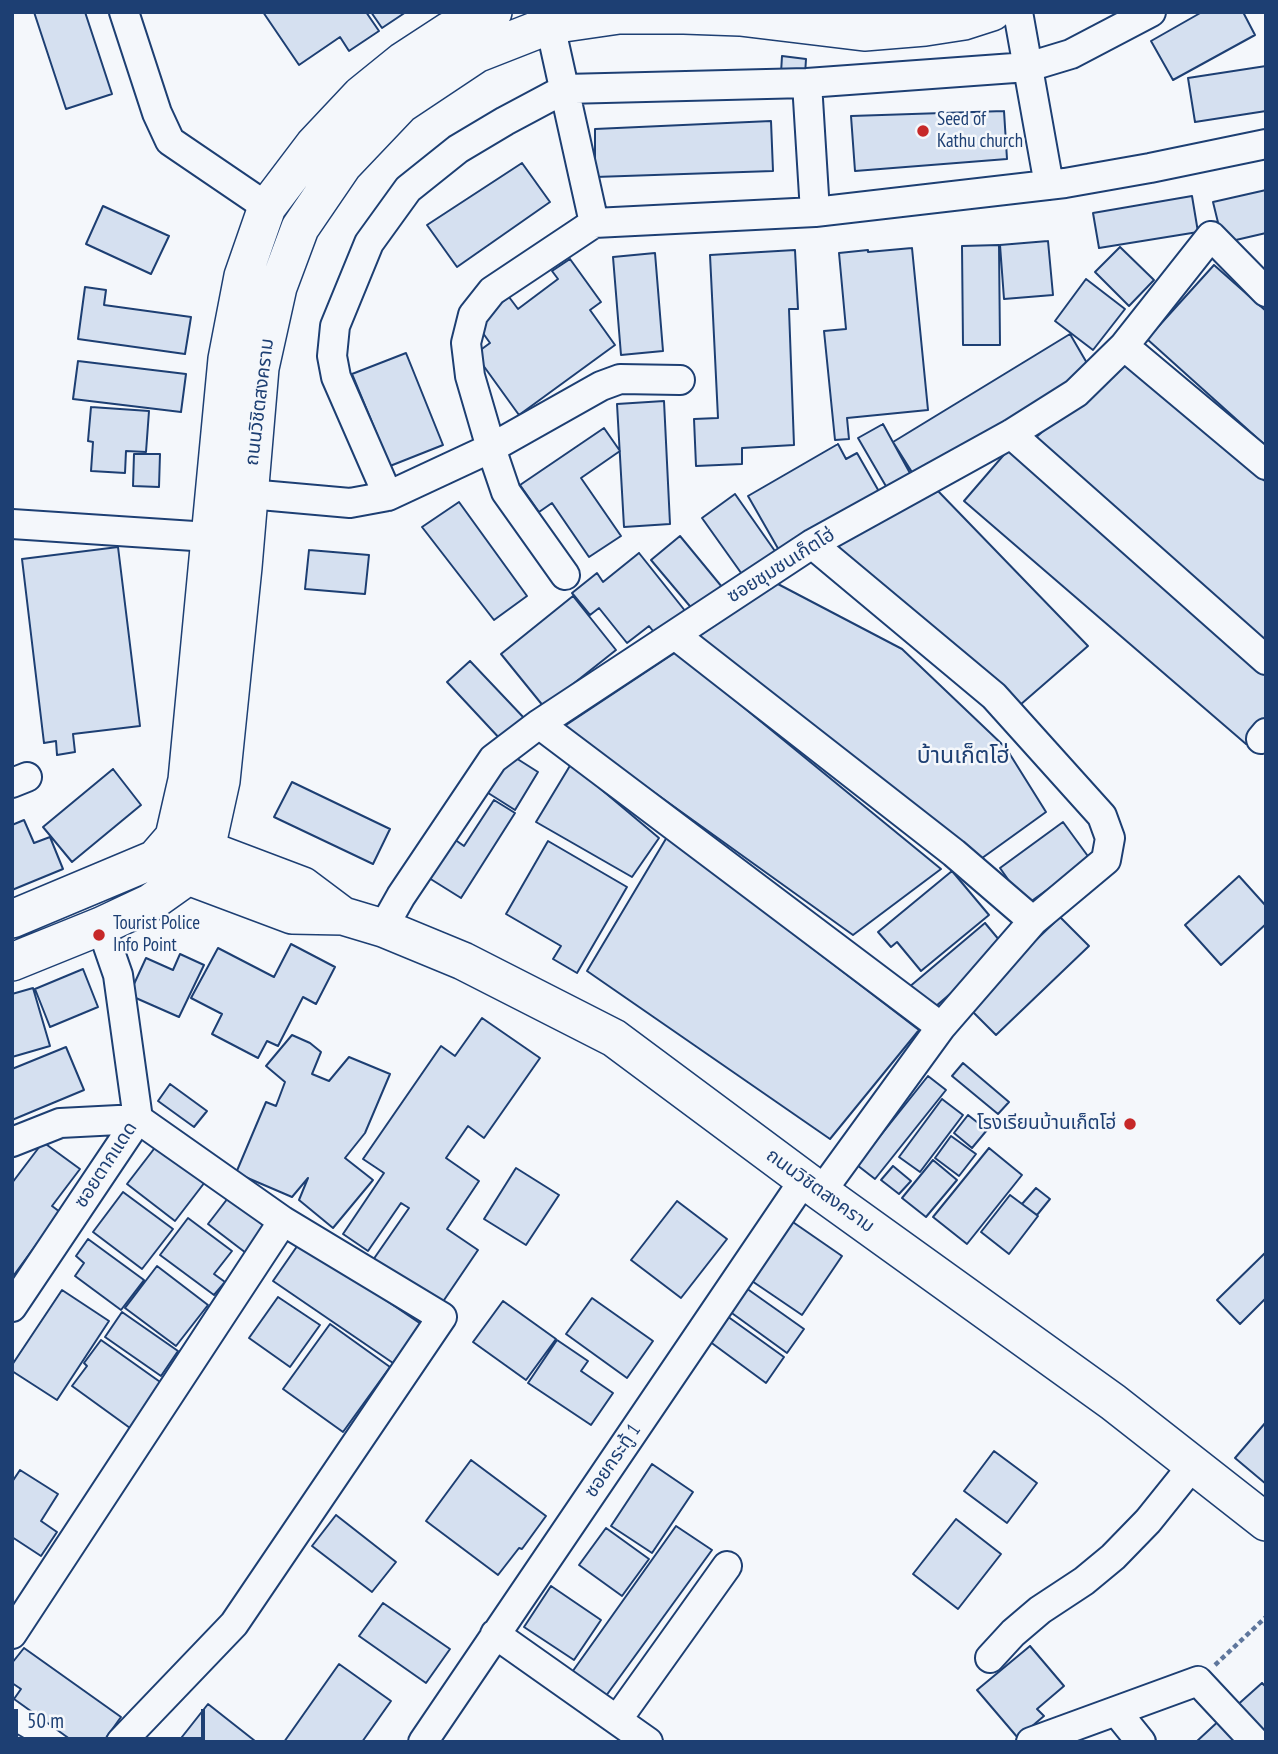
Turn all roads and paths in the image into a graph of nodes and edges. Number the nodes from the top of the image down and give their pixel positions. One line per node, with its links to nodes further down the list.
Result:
1 (124, 12): 13 (street)
2 (493, 12): 13 (main road, ถนนวิชิตสงคราม)
3 (992, 12): 6 (main road, ถนนวิชิตสงคราม)
4 (1017, 12): 8 (street)
5 (1151, 12): 8 (street)
6 (740, 14): 7 (main road, ถนนวิชิตสงคราม)
7 (550, 25): 10 (street); 22 (main road, ถนนวิชิตสงคราม)
8 (1028, 67): 9 (street); 12 (street)
9 (807, 83): 10 (street); 14 (street)
10 (565, 89): 15 (street); 23 (street)
11 (1266, 144): 12 (street)
12 (1049, 185): 14 (street)
13 (267, 207): 25 (main road, ถนนวิชิตสงคราม)
14 (815, 212): 15 (street)
15 (594, 223): 20 (street)
16 (1266, 292): 17 (street, ซอยชุมชนเก็ตโฮ่)
17 (1124, 346): 19 (street, ซอยชุมชนเก็ตโฮ่); 21 (street)
18 (680, 380): 20 (street)
19 (1011, 433): 26 (street, ซอยชุมชนเก็ตโฮ่); 29 (street)
20 (491, 448): 23 (street); 27 (street)
21 (1266, 465)
22 (249, 494): 23 (street); 31 (main road, ถนนวิชิตสงคราม)
23 (388, 496)
24 (12, 524): 25 (street)
25 (209, 537): 31 (main road, ถนนวิชิตสงคราม)
26 (812, 544): 28 (street, ซอยชุมชนเก็ตโฮ่); 33 (street, ซอยกระทู้ 1)
27 (565, 575)
28 (675, 635): 30 (street, ซอยชุมชนเก็ตโฮ่); 33 (street)
29 (1266, 660)
30 (539, 724): 35 (street, ซอยชุมชนเก็ตโฮ่); 37 (street)
31 (181, 855): 32 (main road); 34 (main road); 35 (main road, ถนนวิชิตสงคราม)
32 (12, 919)
33 (1033, 921): 37 (street, ซอยกระทู้ 1)
34 (101, 926): 36 (main road); 38 (street, ซอยตากแดด)
35 (383, 929): 40 (main road, ถนนวิชิตสงคราม)
36 (12, 962)
37 (941, 1027): 40 (street, ซอยกระทู้ 1)
38 (138, 1119): 39 (street); 41 (street); 42 (street, ซอยตากแดด)
39 (12, 1142)
40 (813, 1186): 43 (main road, ถนนวิชิตสงคราม); 48 (street, ซอยกระทู้ 1)
41 (283, 1221): 47 (street); 53 (street)
42 (12, 1307)
43 (1194, 1465): 44 (main road, ถนนวิชิตสงคราม); 49 (street)
44 (1266, 1522)
45 (727, 1566): 52 (street)
46 (1266, 1617): 50 (path)
47 (12, 1634)
48 (495, 1634): 52 (street); 54 (street, ซอยกระทู้ 1)
49 (990, 1658)
50 (1198, 1681): 51 (street); 58 (street)
51 (1116, 1711): 56 (street); 57 (street)
52 (617, 1720): 55 (street)
53 (121, 1742)
54 (423, 1742)
55 (648, 1742)
56 (1031, 1742)
57 (1141, 1742)
58 (1255, 1742)

